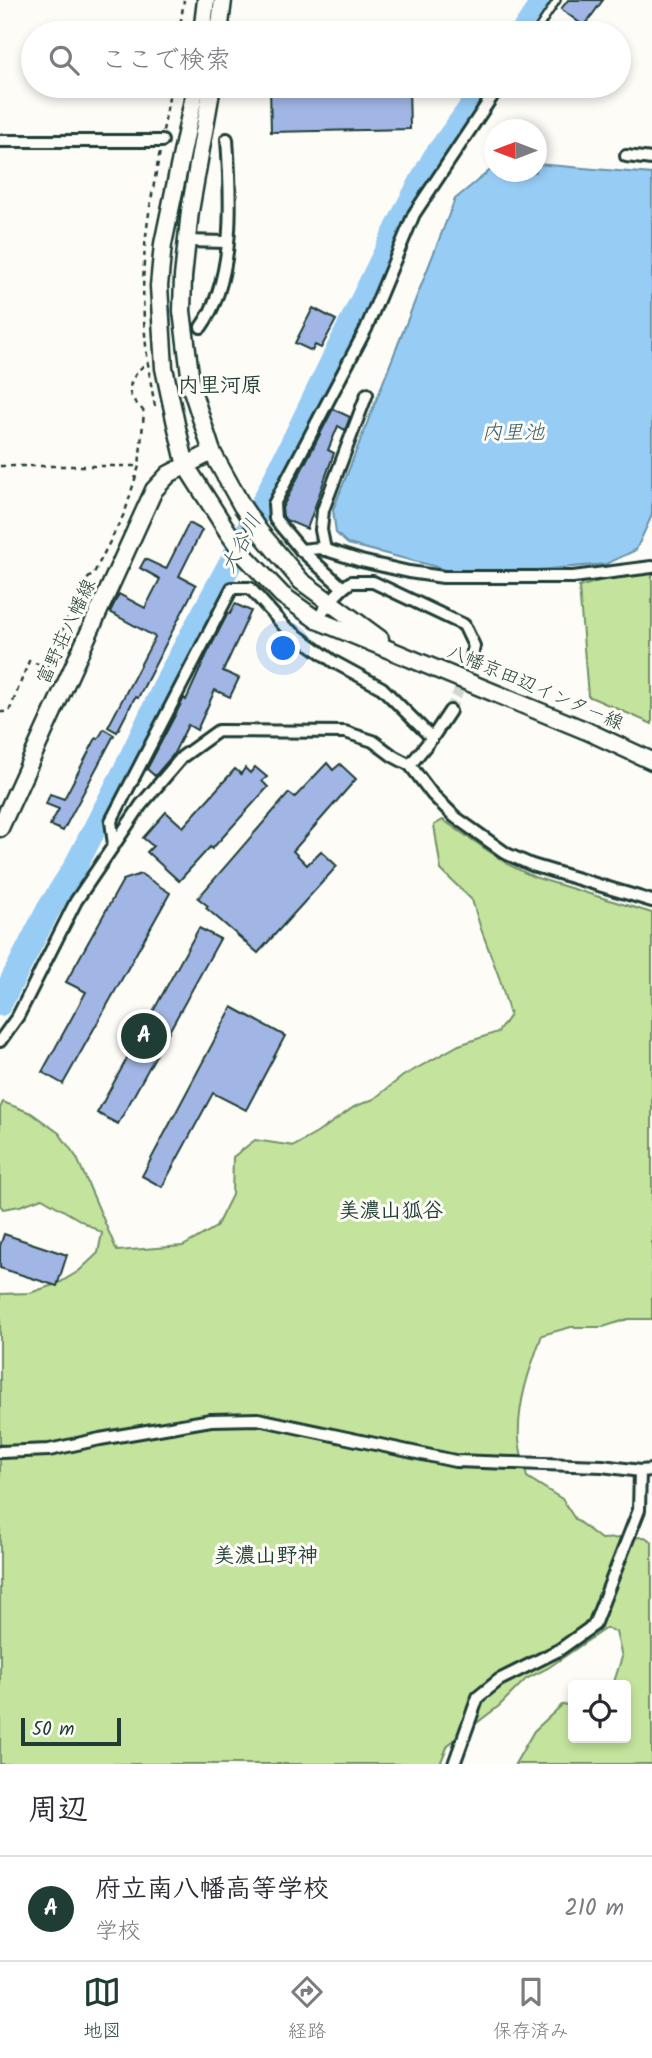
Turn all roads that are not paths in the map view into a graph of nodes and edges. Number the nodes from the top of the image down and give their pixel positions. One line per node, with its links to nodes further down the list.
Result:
1 (206, 0): 4 (main road)
2 (223, 0): 5 (main road)
3 (558, 0): 6 (lane)
4 (203, 21)
5 (220, 21)
6 (543, 21)
7 (193, 98): 20 (main road)
8 (210, 98): 15 (main road)
9 (491, 98): 21 (street)
10 (227, 139): 16 (street)
11 (0, 141): 12 (street)
12 (162, 141)
13 (626, 156): 14 (street)
14 (652, 159)
15 (185, 241): 16 (street); 19 (main road)
16 (227, 242): 17 (street)
17 (201, 327)
18 (368, 394): 22 (street)
19 (212, 452): 20 (main road, 富野荘八幡線); 25 (main road, 八幡京田辺インター線)
20 (186, 466): 26 (main road, 八幡京田辺インター線); 33 (main road, 富野荘八幡線)
21 (301, 550): 22 (street); 24 (street)
22 (326, 550): 23 (street)
23 (652, 567)
24 (343, 588): 25 (street); 28 (street)
25 (329, 602): 26 (street); 27 (main road, 八幡京田辺インター線)
26 (317, 620): 27 (main road, 八幡京田辺インター線)
27 (401, 654): 31 (main road, 八幡京田辺インター線)
28 (471, 662)
29 (450, 711): 30 (street)
30 (432, 738): 32 (street); 34 (street)
31 (652, 761)
32 (410, 765): 34 (street); 35 (street)
33 (0, 828)
34 (114, 845): 36 (street)
35 (652, 901)
36 (0, 1041)
37 (0, 1452): 38 (street)
38 (646, 1470): 39 (street)
39 (454, 1764)

